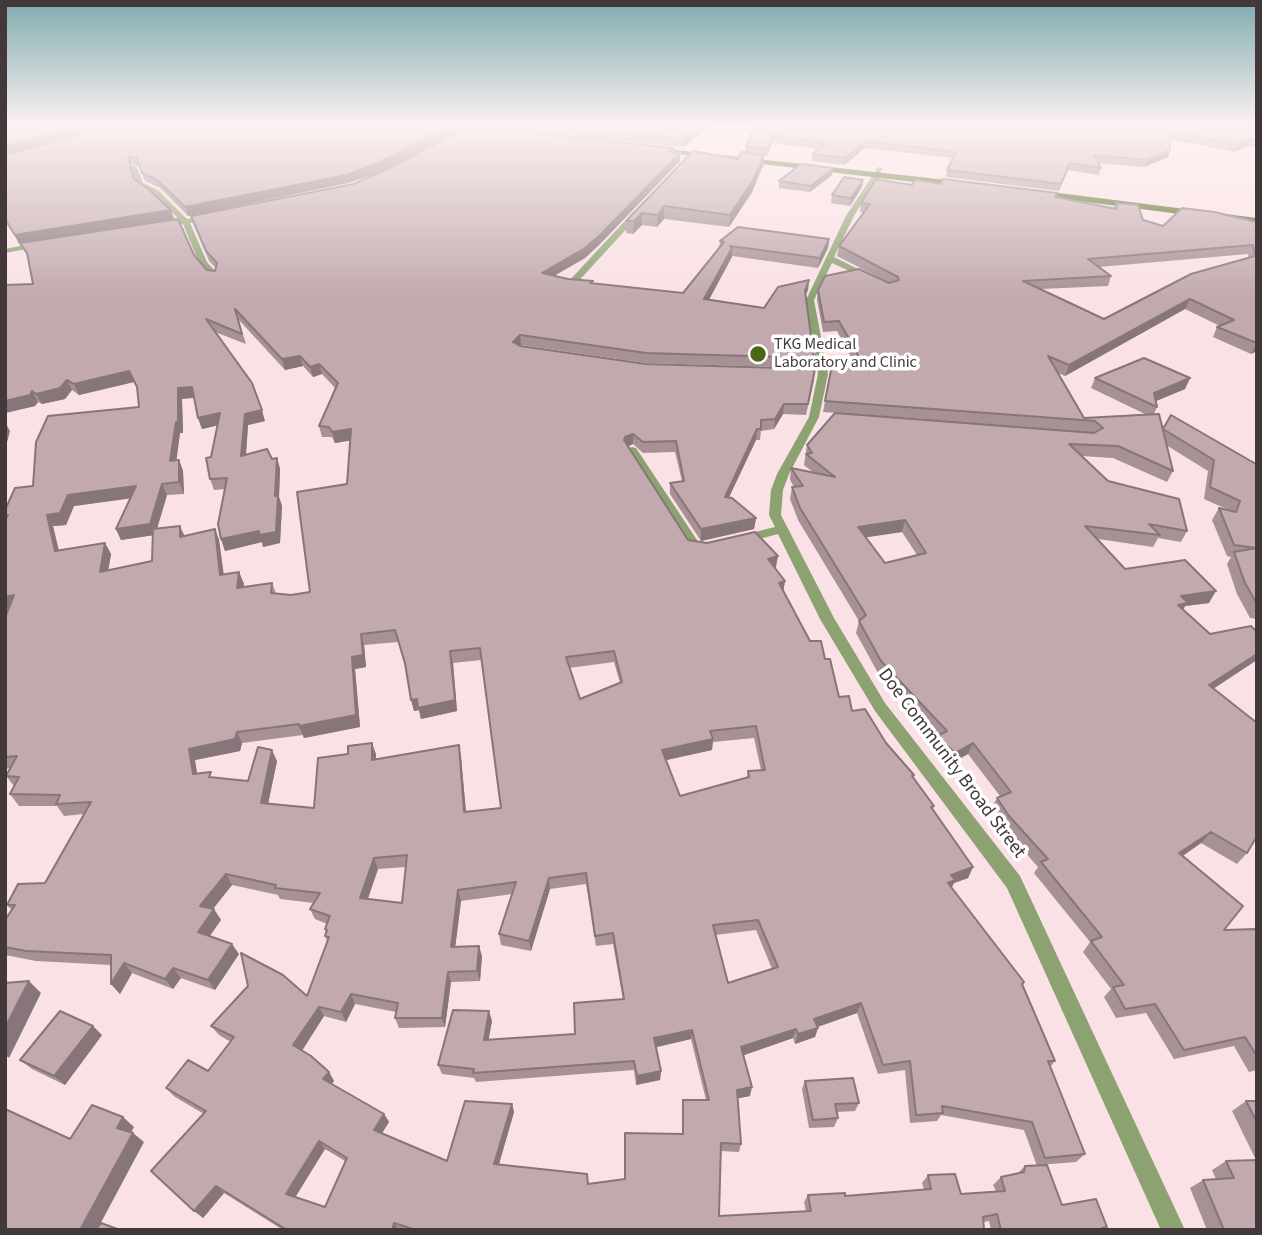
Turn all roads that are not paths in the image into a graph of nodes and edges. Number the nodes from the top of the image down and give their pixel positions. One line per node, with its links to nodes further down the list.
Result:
1 (140, 184): 7 (street)
2 (871, 184): 11 (street, Doe Community Broad Street)
3 (648, 202): 13 (street)
4 (226, 214): 7 (street)
5 (1257, 215): 6 (main road)
6 (1257, 221)
7 (186, 222): 8 (street); 12 (street)
8 (146, 228)
9 (46, 243): 10 (street)
10 (5, 251)
11 (829, 258): 14 (street); 16 (street, Doe Community Broad Street)
12 (215, 276)
13 (571, 284)
14 (883, 284)
15 (632, 450): 16 (street)
16 (782, 529): 17 (street, Doe Community Broad Street)
17 (1173, 1230)

